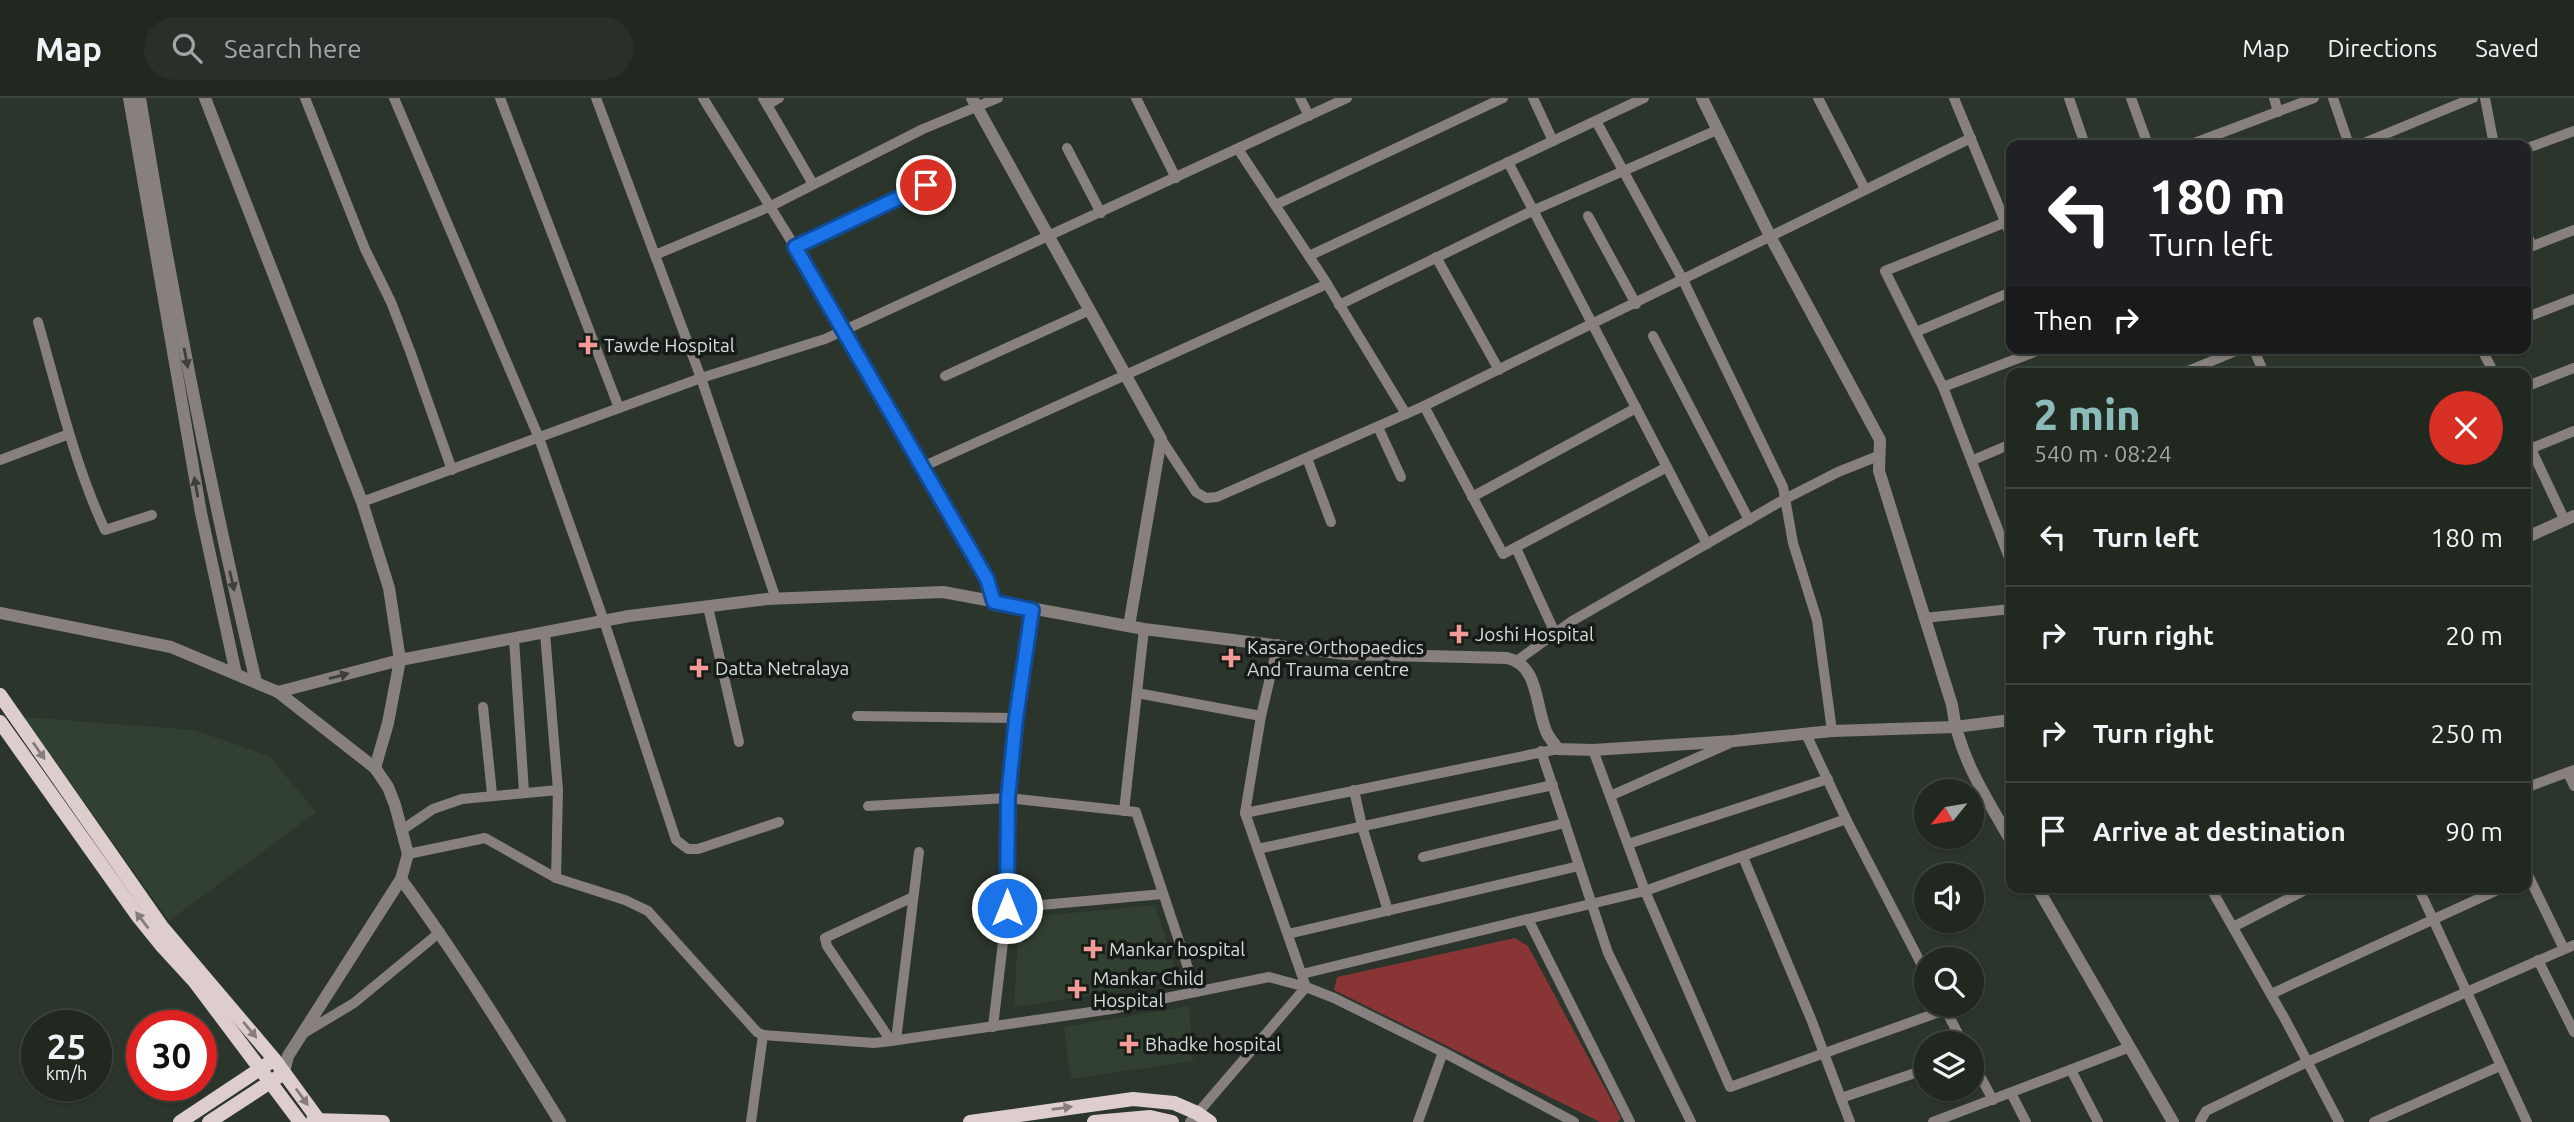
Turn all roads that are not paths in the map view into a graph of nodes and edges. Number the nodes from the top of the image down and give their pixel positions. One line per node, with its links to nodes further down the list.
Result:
1 (129, 98): 76 (street)
2 (140, 98): 76 (street)
3 (205, 98): 112 (street)
4 (304, 98): 108 (street)
5 (394, 98): 97 (street)
6 (500, 98): 91 (street)
7 (596, 98): 63 (street)
8 (704, 98): 52 (street)
9 (779, 98): 27 (street)
10 (998, 98): 28 (street)
11 (1136, 98): 48 (street)
12 (1300, 98): 30 (street)
13 (1347, 98): 30 (street)
14 (1503, 98): 51 (street)
15 (1533, 98): 41 (street)
16 (1644, 98): 31 (street)
17 (1702, 98): 32 (street)
18 (1818, 98): 50 (street)
19 (1954, 98): 34 (street)
20 (2069, 98): 35 (street)
21 (2274, 98): 29 (street)
22 (2314, 98): 29 (street)
23 (2333, 98): 38 (street)
24 (2473, 98): 39 (street)
25 (2485, 98): 40 (street)
26 (2134, 99): 36 (street)
27 (765, 102): 49 (street)
28 (974, 103): 49 (street); 60 (street)
29 (2278, 111): 37 (street)
30 (1309, 117): 44 (street)
31 (1596, 121): 41 (street); 46 (street)
32 (1717, 130): 46 (street); 59 (street)
33 (2574, 131): 42 (street)
34 (1971, 138): 50 (street); 56 (street)
35 (2083, 140)
36 (2146, 140)
37 (2202, 140)
38 (2347, 140)
39 (2371, 140)
40 (2493, 140)
41 (1553, 141): 45 (street)
42 (2531, 147)
43 (1067, 148): 54 (street)
44 (1238, 149): 48 (street); 51 (street)
45 (1508, 162): 53 (street); 64 (street)
46 (1623, 171): 53 (street); 66 (street)
47 (948, 174): 61 (street)
48 (1176, 178): 54 (street)
49 (813, 184): 52 (street)
50 (1866, 189): 59 (street)
51 (1275, 205): 64 (street)
52 (769, 207): 61 (street); 63 (street)
53 (1532, 211): 65 (street); 75 (street)
54 (1101, 213): 60 (street)
55 (1588, 216): 70 (street)
56 (2006, 217)
57 (2006, 222): 78 (street)
58 (2574, 230): 62 (street)
59 (1770, 236): 66 (street); 102 (street)
60 (1049, 237): 72 (street); 77 (street)
61 (795, 247): 77 (street)
62 (2531, 247)
63 (655, 255): 87 (street)
64 (1308, 256): 67 (street)
65 (1436, 257): 71 (street); 84 (street)
66 (1683, 280): 70 (street); 111 (street)
67 (1327, 285): 71 (street); 86 (street)
68 (2006, 294): 78 (street)
69 (2574, 299): 73 (street)
70 (1636, 303): 75 (street)
71 (1339, 305): 93 (street)
72 (1090, 310): 85 (street); 86 (street)
73 (2531, 316)
74 (38, 322): 96 (street)
75 (1592, 325): 84 (street); 92 (street)
76 (174, 330): 137 (street, one-way to 76); 138 (street, one-way to 138)
77 (842, 331): 87 (street); 106 (street)
78 (1916, 331): 89 (street)
79 (1653, 335): 115 (street)
80 (2029, 354): 89 (street)
81 (2229, 354): 82 (street)
82 (2195, 368)
83 (2574, 368): 88 (street)
84 (1499, 370): 90 (street)
85 (945, 376)
86 (1127, 376): 98 (street); 106 (street)
87 (701, 378): 91 (street); 121 (street)
88 (2531, 385)
89 (1943, 387): 105 (street)
90 (1424, 406): 93 (street); 110 (street)
91 (619, 408): 97 (street)
92 (1636, 408): 107 (street); 110 (street)
93 (1406, 414): 94 (street)
94 (1378, 427): 103 (street); 109 (street)
95 (2574, 431): 100 (street)
96 (69, 434): 104 (street); 113 (street)
97 (539, 438): 108 (street); 128 (street)
98 (1161, 439): 103 (street); 129 (street)
99 (2006, 446): 105 (street)
100 (2531, 449)
101 (2531, 455): 114 (street)
102 (1878, 456): 111 (street); 127 (street)
103 (1307, 458): 116 (street)
104 (0, 460)
105 (1973, 460): 120 (street)
106 (922, 467): 122 (street)
107 (1667, 467): 118 (street); 119 (street)
108 (452, 470): 112 (street)
109 (1401, 477)
110 (1472, 497): 119 (street)
111 (1784, 499): 115 (street); 149 (street)
112 (362, 502): 135 (street)
113 (152, 515)
114 (2569, 519): 117 (street)
115 (1749, 520): 118 (street)
116 (1331, 522)
117 (2531, 535)
118 (1707, 544): 132 (street)
119 (1516, 548): 132 (street)
120 (2006, 549)
121 (776, 599): 122 (street); 123 (street)
122 (994, 602): 124 (street)
123 (708, 607): 128 (street); 152 (street)
124 (1032, 610): 129 (street); 145 (street)
125 (2006, 610): 127 (street)
126 (0, 613): 137 (street)
127 (1924, 618): 148 (street)
128 (604, 621): 131 (street); 172 (street)
129 (1129, 626): 130 (street)
130 (1144, 629): 134 (street); 140 (street)
131 (545, 633): 133 (street); 162 (street)
132 (1555, 633): 136 (street)
133 (514, 639): 135 (street); 164 (street)
134 (1278, 645): 136 (street); 144 (street)
135 (400, 660): 139 (street, one-way to 135); 156 (street)
136 (1518, 660): 153 (street)
137 (236, 674): 138 (street)
138 (256, 682): 139 (street)
139 (278, 692): 156 (street)
140 (1137, 693): 144 (street); 169 (street)
141 (0, 695): 220 (main road, one-way to 220)
142 (483, 707): 165 (street)
143 (857, 716): 145 (street)
144 (1261, 716): 170 (street)
145 (1016, 718): 167 (street)
146 (2006, 721): 148 (street)
147 (0, 722): 223 (main road, one-way to 147)
148 (1955, 727): 149 (street); 176 (street)
149 (1832, 731): 150 (street)
150 (1806, 734): 151 (street); 158 (street)
151 (1734, 741): 154 (street); 166 (street)
152 (739, 742)
153 (1558, 749): 154 (street); 155 (street)
154 (1593, 750): 166 (street)
155 (1541, 751): 159 (street); 163 (street)
156 (375, 768): 175 (street)
157 (2571, 771): 160 (street); 161 (street)
158 (1828, 779): 171 (street); 177 (street)
159 (1553, 785): 173 (street); 174 (street)
160 (2531, 786)
161 (2574, 786)
162 (558, 790): 164 (street); 184 (street)
163 (1354, 790): 170 (street); 174 (street)
164 (524, 792): 165 (street)
165 (492, 794): 175 (street)
166 (1610, 796): 177 (street)
167 (1008, 798): 168 (street); 169 (street); 196 (street)
168 (868, 806)
169 (1124, 811): 193 (street)
170 (1245, 813): 178 (street)
171 (1846, 819): 182 (street); 204 (street)
172 (779, 822)
173 (1565, 823): 181 (street); 183 (street)
174 (1362, 826): 178 (street); 197 (street)
175 (402, 831): 180 (street)
176 (2006, 832)
177 (1628, 844): 187 (street)
178 (1258, 849): 202 (street)
179 (919, 852): 194 (street)
180 (408, 854): 184 (street); 185 (street)
181 (1423, 857)
182 (1743, 857): 187 (street); 219 (street)
183 (1579, 866): 195 (street); 197 (street)
184 (556, 873): 215 (street)
185 (401, 879): 201 (street); 214 (street)
186 (2531, 882): 203 (street)
187 (1645, 891): 195 (street); 219 (street)
188 (2040, 893): 217 (street)
189 (2213, 893): 200 (street)
190 (2300, 893): 200 (street)
191 (2421, 893): 199 (street)
192 (2491, 893): 199 (street)
193 (1163, 894): 196 (street); 208 (street)
194 (913, 897): 216 (street); 216 (street)
195 (1593, 903): 198 (street); 246 (street)
196 (1007, 908): 212 (street)
197 (1388, 911): 202 (street)
198 (1528, 919): 206 (street); 245 (street)
199 (2433, 920): 209 (street); 210 (street)
200 (2233, 928): 210 (street)
201 (440, 932): 214 (street); 237 (street)
202 (1288, 934): 206 (street)
203 (2569, 947): 205 (street)
204 (1914, 950)
205 (2539, 960): 209 (street); 213 (street)
206 (1302, 974): 207 (street)
207 (1306, 987): 208 (street); 218 (street); 232 (street)
208 (1196, 992): 212 (street)
209 (2467, 993): 221 (street); 222 (street)
210 (2270, 994): 221 (street)
211 (1918, 1017): 219 (street)
212 (993, 1027): 216 (street)
213 (2574, 1031)
214 (304, 1033): 220 (street)
215 (763, 1035): 216 (street); 238 (street)
216 (894, 1040)
217 (2130, 1047): 224 (street); 251 (street)
218 (1443, 1052): 243 (street); 244 (street)
219 (1824, 1054): 230 (street)
220 (281, 1057): 223 (main road); 225 (main road)
221 (2307, 1062): 252 (street); 253 (street)
222 (2500, 1066): 254 (street); 255 (street)
223 (262, 1069): 227 (main road); 234 (main road)
224 (2071, 1070): 229 (street); 250 (street)
225 (284, 1072): 227 (main road); 233 (main road, one-way to 233)
226 (1914, 1073): 230 (street)
227 (272, 1083): 233 (main road); 235 (main road)
228 (1984, 1083): 231 (street)
229 (2011, 1093): 231 (street); 249 (street)
230 (1841, 1098): 247 (street)
231 (1993, 1100): 248 (street)
232 (1193, 1117): 239 (main road, one-way to 232); 242 (main road)
233 (311, 1121): 236 (main road)
234 (180, 1122)
235 (209, 1122)
236 (383, 1122)
237 (560, 1122)
238 (751, 1122)
239 (970, 1122)
240 (1094, 1122): 241 (main road)
241 (1172, 1122)
242 (1210, 1122)
243 (1418, 1122)
244 (1574, 1122)
245 (1630, 1122)
246 (1691, 1122)
247 (1850, 1122)
248 (1933, 1122)
249 (2026, 1122)
250 (2098, 1122)
251 (2173, 1122)
252 (2200, 1122)
253 (2339, 1122)
254 (2374, 1122)
255 (2527, 1122)

